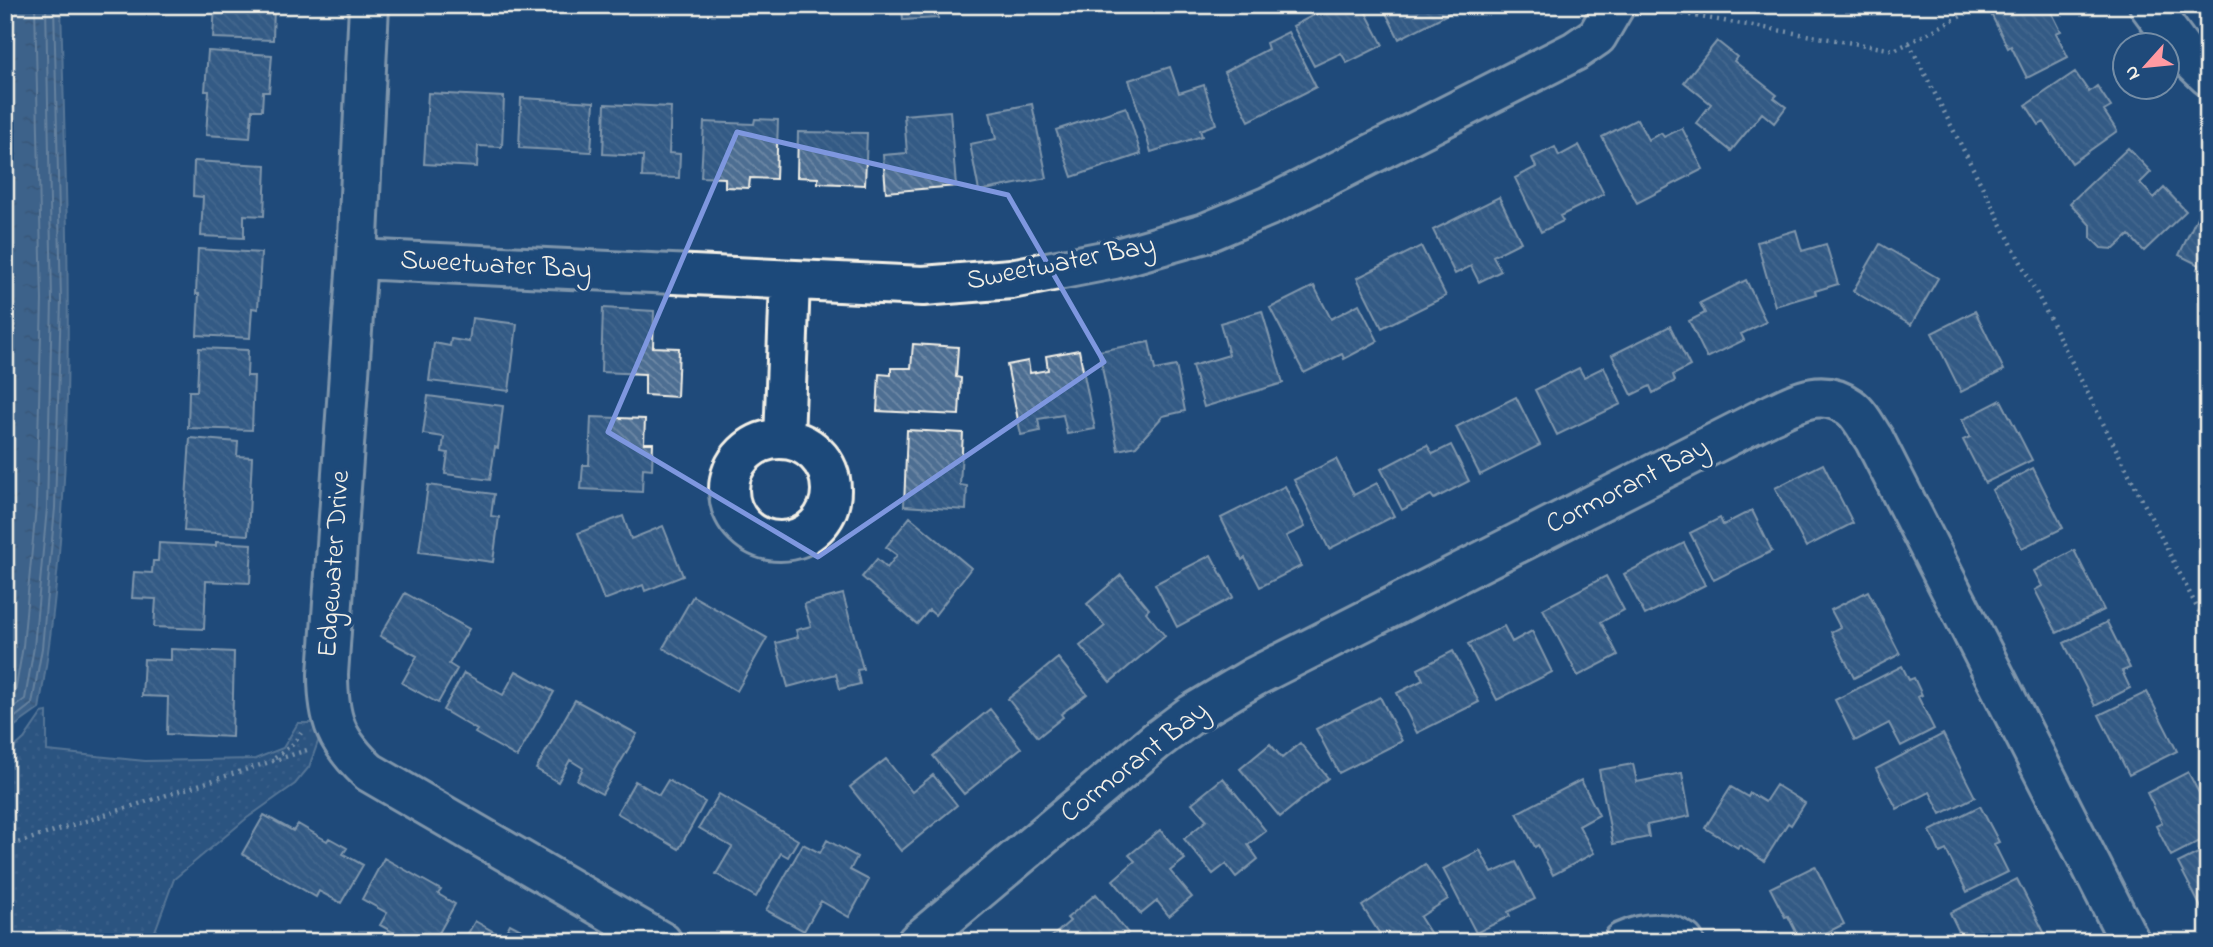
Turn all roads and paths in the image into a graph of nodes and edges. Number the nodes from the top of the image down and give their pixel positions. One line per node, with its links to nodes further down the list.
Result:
1 (369, 5): 7 (street, Edgewater Drive)
2 (1983, 5): 5 (path)
3 (2149, 5): 6 (street)
4 (1632, 6): 5 (path); 8 (street, Sweetwater Bay)
5 (1909, 43): 10 (path)
6 (2208, 76)
7 (356, 259): 8 (street, Sweetwater Bay); 11 (street, Edgewater Drive)
8 (790, 281): 9 (street)
9 (783, 439)
10 (2208, 629)
11 (338, 734): 12 (path); 13 (street, Edgewater Drive)
12 (5, 847)
13 (662, 942)
14 (917, 942): 17 (street, Cormorant Bay)
15 (1623, 942): 16 (street)
16 (1684, 942)
17 (2130, 942)

